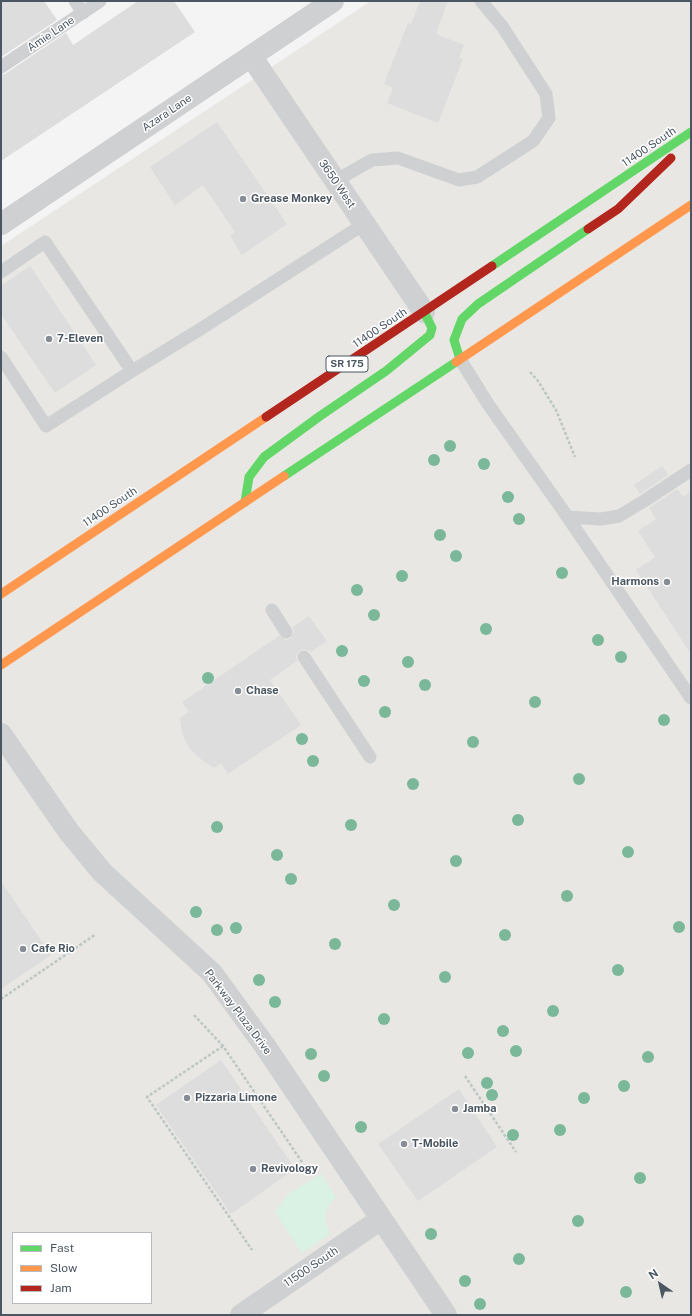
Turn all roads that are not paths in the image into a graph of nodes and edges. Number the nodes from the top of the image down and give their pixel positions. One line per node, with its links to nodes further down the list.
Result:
1 (75, 1): 5 (lane)
2 (100, 1): 5 (lane, Amie Lane)
3 (333, 1): 6 (street, Azara Lane)
4 (481, 1): 10 (lane)
5 (83, 13): 7 (lane, Amie Lane)
6 (251, 56): 10 (street, 3650 West); 12 (street, Azara Lane)
7 (1, 67)
8 (691, 132): 15 (main road, 11400 South / SR 175)
9 (691, 139): 17 (main road)
10 (335, 181): 13 (street, 3650 West)
11 (691, 205): 17 (main road)
12 (1, 224)
13 (364, 224): 15 (street, 3650 West); 18 (lane)
14 (1, 272): 18 (lane)
15 (424, 312): 20 (main road); 22 (main road, 11400 South / SR 175)
16 (1, 357): 18 (lane)
17 (460, 359): 20 (main road); 21 (lane)
18 (132, 370)
19 (691, 470): 21 (lane)
20 (245, 502): 26 (main road)
21 (567, 517): 27 (lane)
22 (1, 594)
23 (272, 610): 24 (lane)
24 (286, 632)
25 (304, 657): 29 (lane)
26 (1, 665)
27 (691, 698)
28 (1, 734): 30 (street, Parkway Plaza Drive)
29 (370, 757)
30 (381, 1219): 31 (street, 11500 South); 32 (street, Parkway Plaza Drive)
31 (241, 1315)
32 (446, 1315)

